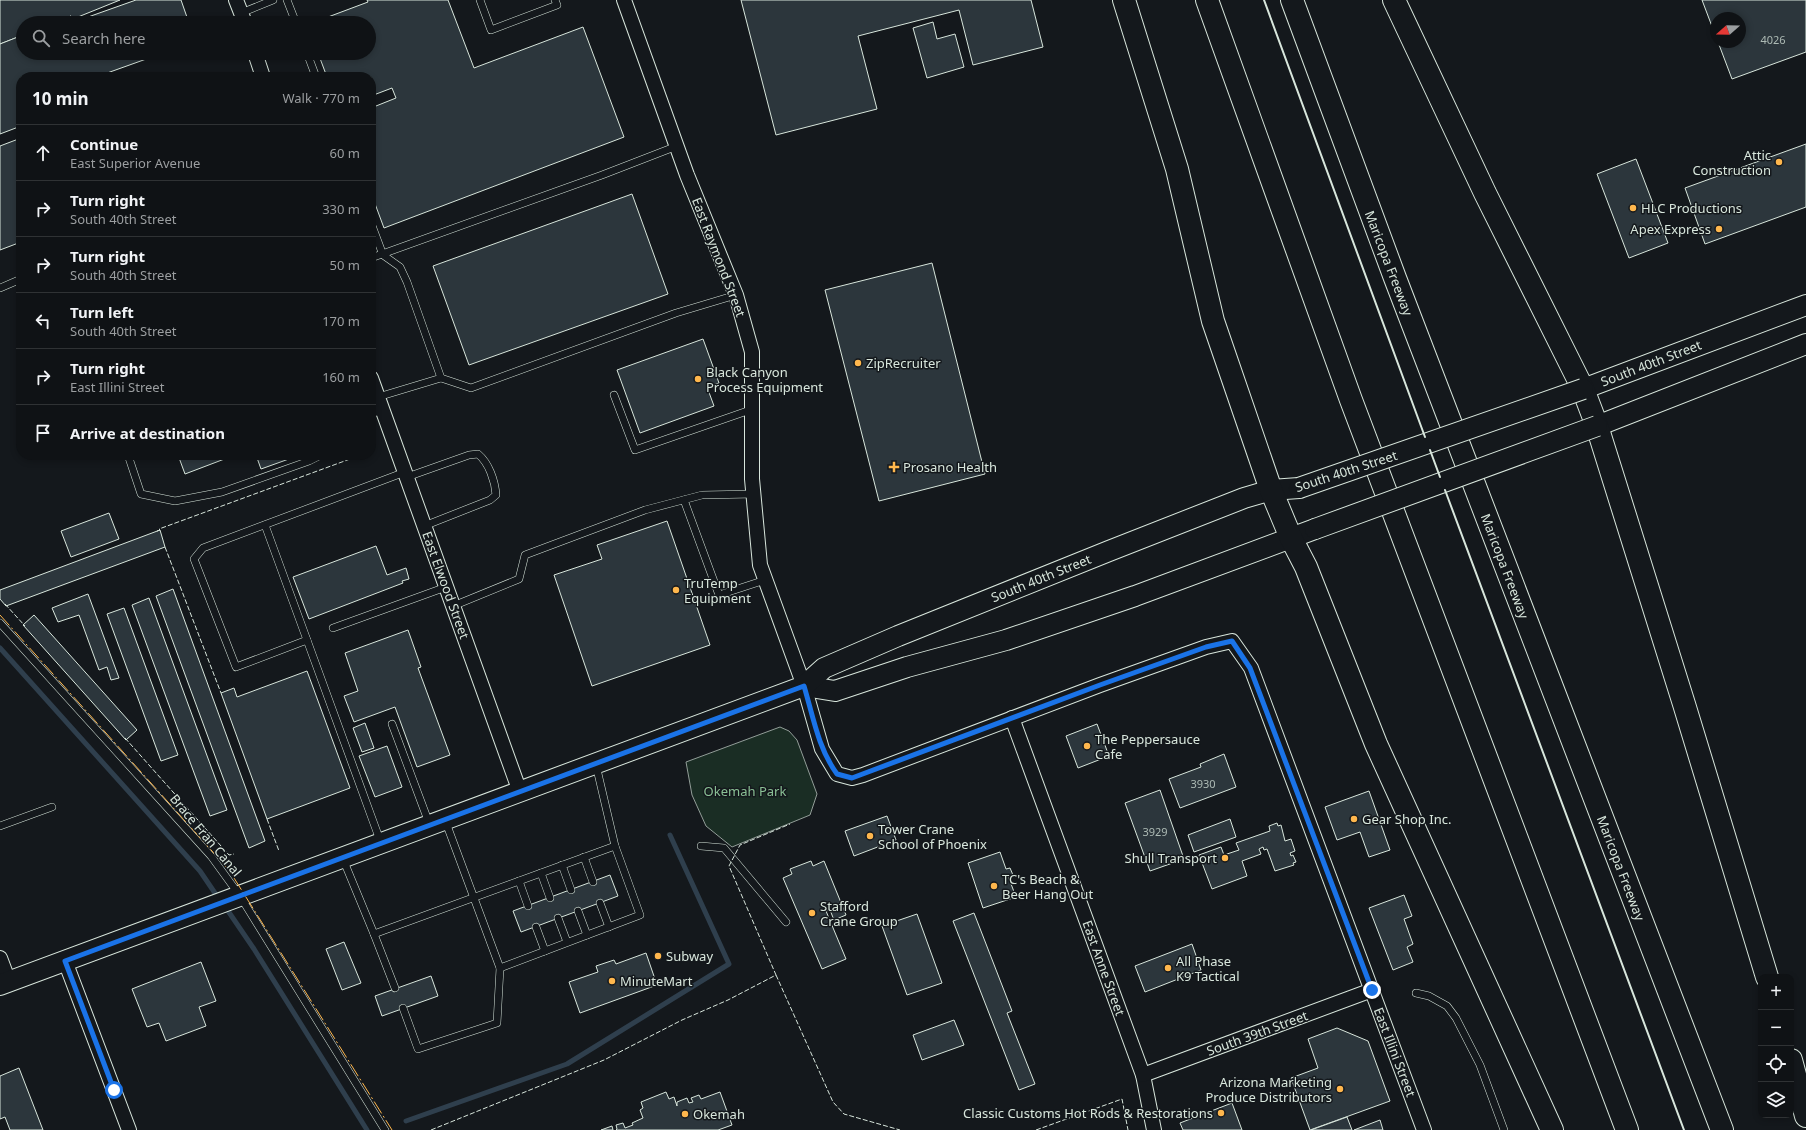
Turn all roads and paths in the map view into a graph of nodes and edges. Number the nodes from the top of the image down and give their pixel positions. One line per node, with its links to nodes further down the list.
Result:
1 (273, 0): 10 (lane)
2 (287, 0): 11 (lane)
3 (480, 0): 4 (lane)
4 (555, 0)
5 (624, 0): 16 (street, East Raymond Street)
6 (1124, 0): 34 (highway)
7 (1207, 0): 96 (highway)
8 (1292, 0): 97 (highway, Maricopa Freeway)
9 (1394, 0): 26 (highway)
10 (241, 12)
11 (293, 16)
12 (257, 60): 14 (street)
13 (310, 60): 15 (lane)
14 (261, 72)
15 (314, 72)
16 (677, 146): 18 (lane); 22 (street, East Raymond Street)
17 (376, 236): 18 (lane)
18 (383, 255): 19 (lane); 25 (lane)
19 (376, 257)
20 (16, 281): 21 (lane)
21 (0, 288)
22 (736, 295): 25 (lane); 29 (street, East Raymond Street)
23 (1806, 305): 26 (main road, South 40th Street)
24 (1806, 344): 30 (main road, South 40th Street)
25 (441, 378): 28 (lane)
26 (1583, 389): 30 (highway); 34 (main road, South 40th Street, bridge)
27 (614, 395): 29 (lane)
28 (377, 407): 33 (street, East Elwood Street)
29 (753, 409): 35 (street, East Raymond Street)
30 (1597, 426): 39 (main road, South 40th Street, bridge); 81 (highway)
31 (130, 460): 32 (lane)
32 (311, 460)
33 (406, 474): 37 (lane); 38 (street, East Elwood Street); 38 (lane)
34 (1271, 490): 39 (highway); 46 (main road, South 40th Street)
35 (754, 494): 36 (lane); 40 (street, East Raymond Street)
36 (684, 500): 40 (lane); 42 (lane)
37 (266, 524): 45 (lane); 45 (lane)
38 (424, 526): 41 (street, East Elwood Street)
39 (1291, 538): 46 (main road, South 40th Street); 95 (highway)
40 (765, 580): 46 (street, East Raymond Street)
41 (446, 587): 42 (street, East Elwood Street); 44 (lane)
42 (453, 606): 50 (street, East Elwood Street)
43 (0, 623): 64 (lane, Brace Fran Canal)
44 (333, 628)
45 (307, 640): 54 (lane)
46 (804, 686): 47 (street); 49 (main road, South 40th Street)
47 (1012, 718): 84 (street, East Illini Street); 88 (street, East Anne Street)
48 (392, 724): 52 (lane)
49 (596, 763): 50 (main road, South 40th Street); 55 (lane)
50 (520, 792): 52 (main road, South 40th Street)
51 (52, 807): 53 (lane)
52 (437, 822): 54 (main road, South 40th Street); 65 (lane)
53 (0, 826)
54 (381, 843): 57 (main road, South 40th Street)
55 (615, 846): 58 (lane); 73 (lane)
56 (701, 846): 71 (lane)
57 (343, 858): 64 (main road, South 40th Street); 74 (lane)
58 (584, 858): 59 (lane); 62 (lane)
59 (562, 865): 60 (lane); 63 (lane)
60 (540, 873): 61 (lane); 66 (lane)
61 (519, 881): 65 (lane); 68 (lane)
62 (593, 882)
63 (571, 890)
64 (239, 896): 79 (main road, South 40th Street); 91 (lane, Brace Fran Canal)
65 (474, 897): 74 (lane); 80 (lane)
66 (550, 898)
67 (600, 902): 73 (lane)
68 (528, 906)
69 (578, 911): 75 (lane)
70 (558, 918): 76 (lane)
71 (786, 922)
72 (536, 927): 77 (lane)
73 (609, 927): 75 (lane)
74 (374, 934): 83 (lane)
75 (587, 935): 76 (lane)
76 (567, 942): 77 (lane)
77 (544, 951): 80 (lane)
78 (0, 958): 82 (street)
79 (65, 961): 82 (main road, South 40th Street); 90 (street)
80 (500, 968): 86 (lane)
81 (1766, 974)
82 (4, 984)
83 (395, 988)
84 (1372, 990): 88 (street, South 39th Street); 93 (street, East Illini Street)
85 (1416, 993): 94 (lane)
86 (403, 1008)
87 (1794, 1071): 89 (highway)
88 (1143, 1075): 92 (street, East Anne Street)
89 (1806, 1116)
90 (129, 1130)
91 (385, 1130)
92 (1154, 1130)
93 (1424, 1130)
94 (1504, 1130)
95 (1552, 1130)
96 (1627, 1130)
97 (1722, 1130)

